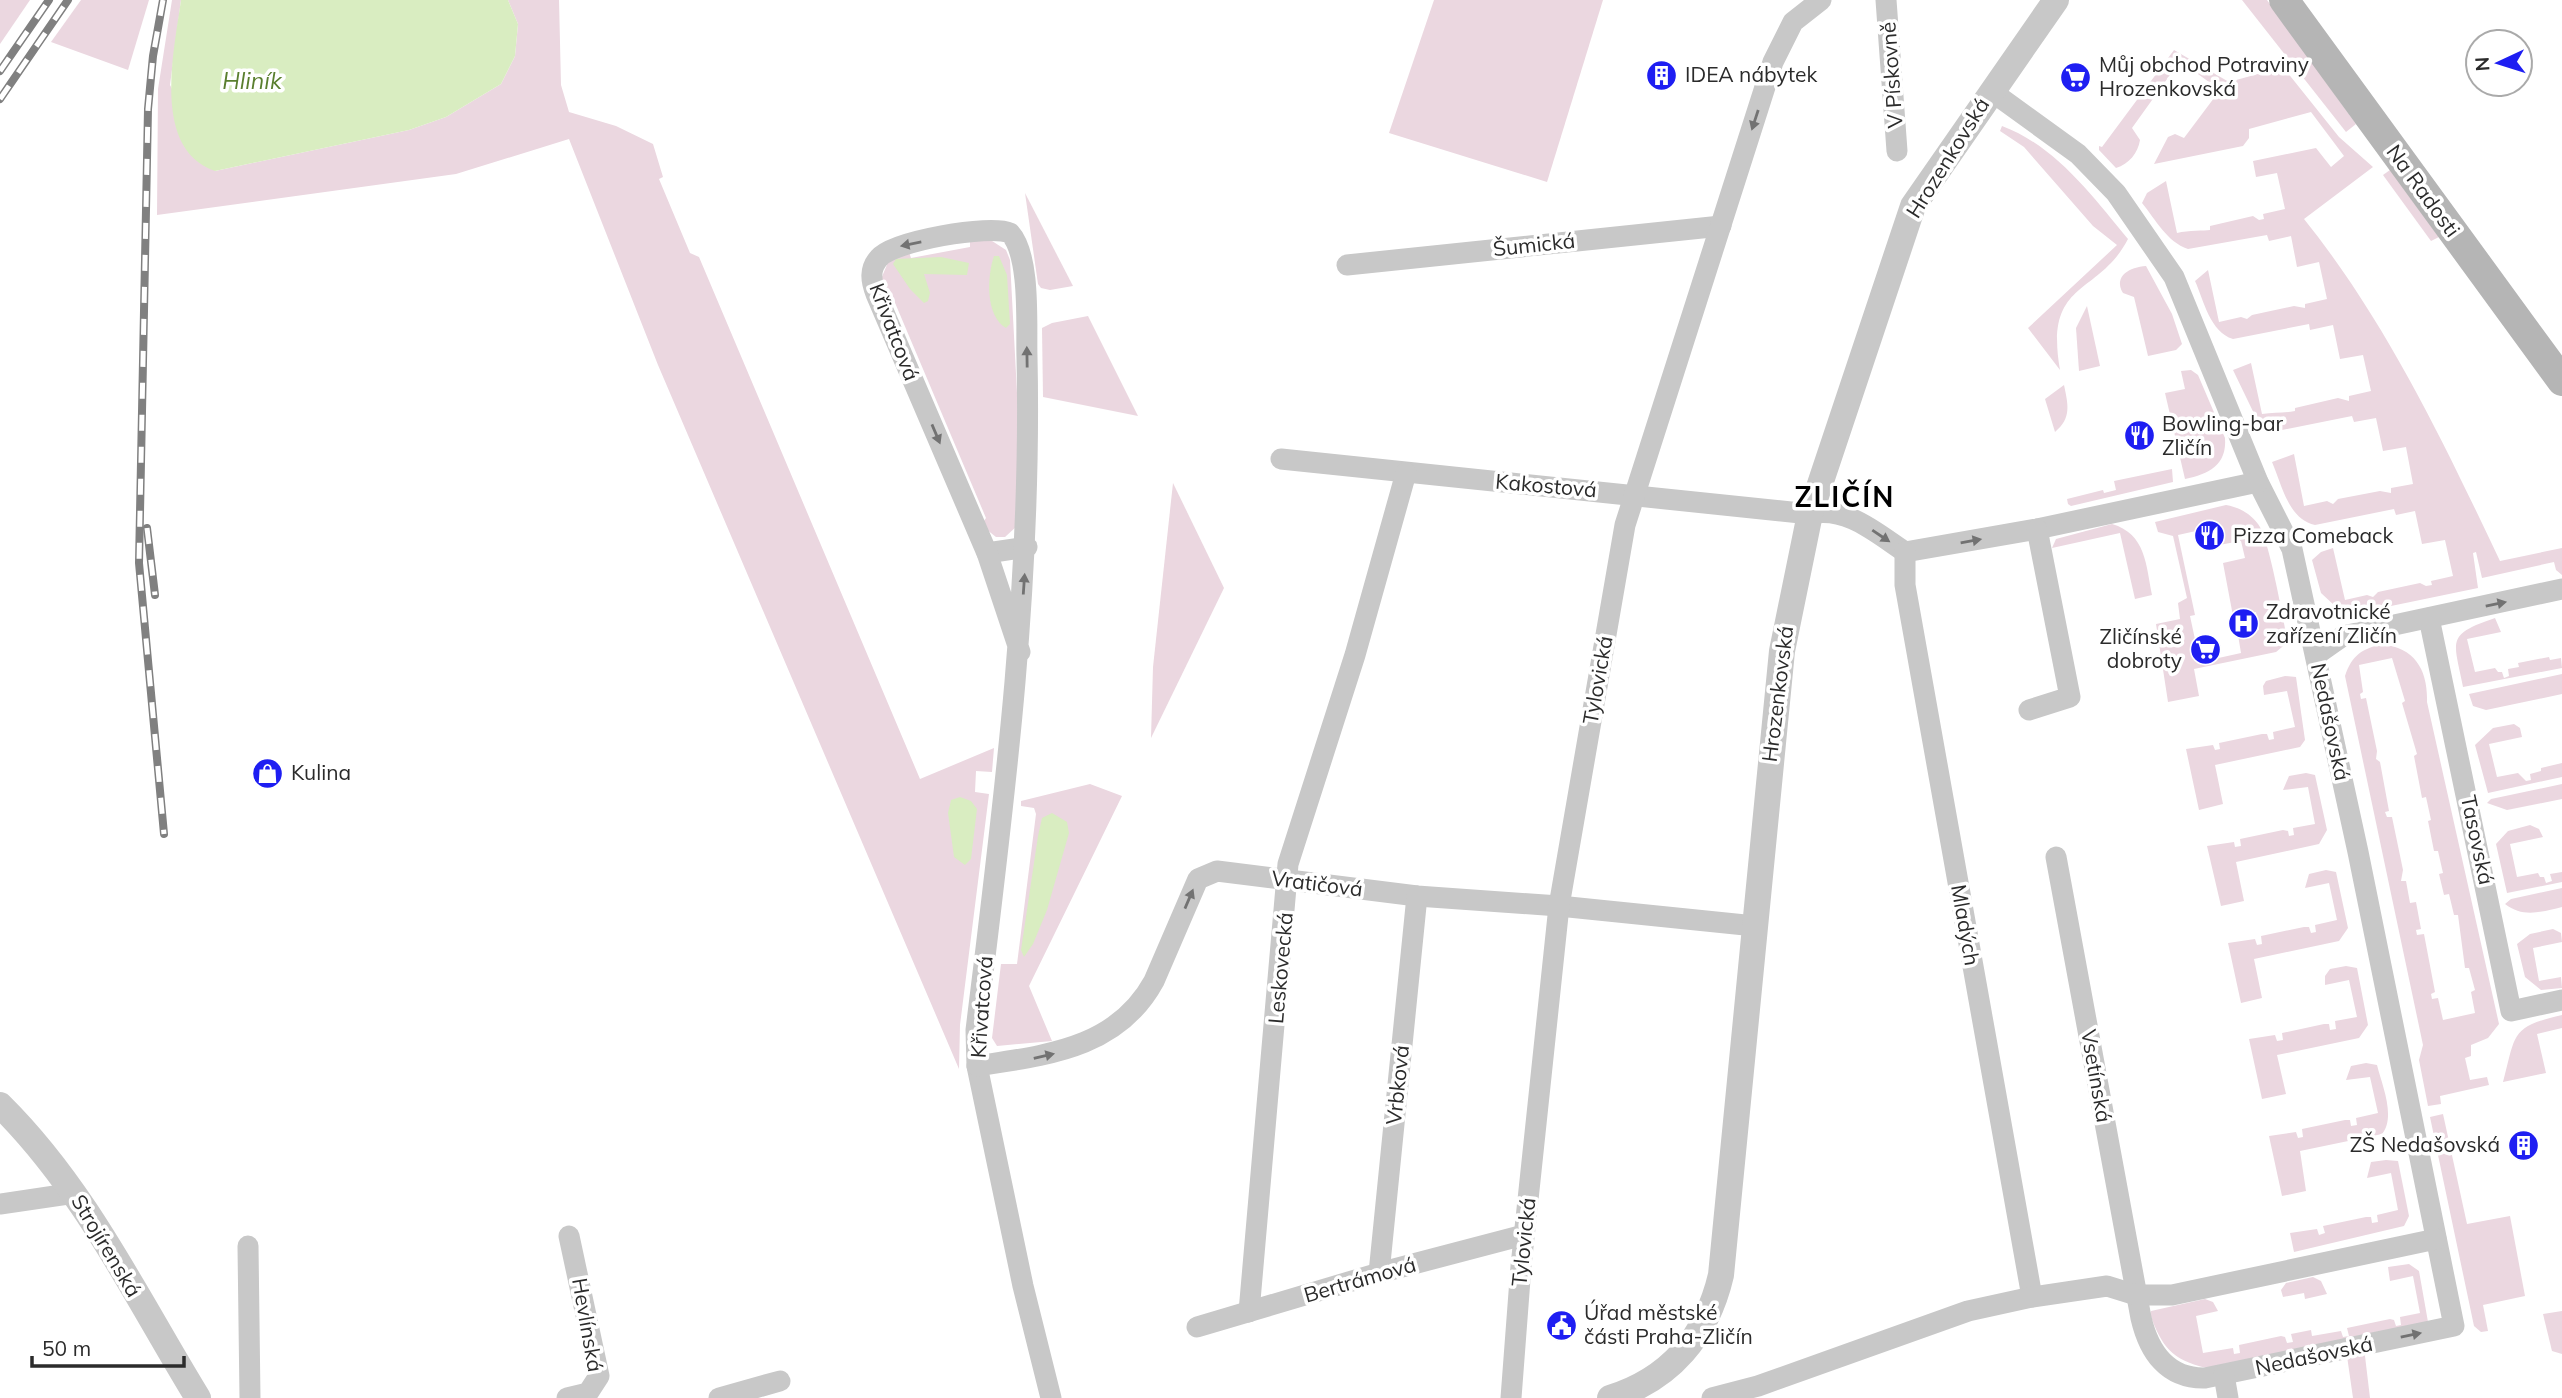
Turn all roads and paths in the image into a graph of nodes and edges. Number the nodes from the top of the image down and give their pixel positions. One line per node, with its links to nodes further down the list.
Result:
1 (1821, 0): 7 (street, Tylovická, one-way to 7)
2 (1886, 0): 6 (street, V Pískovně)
3 (2056, 0): 5 (street, Hrozenkovská)
4 (2284, 0): 9 (main road, Na Radosti)
5 (1991, 91): 12 (street, Nedašovská); 14 (street, Hrozenkovská)
6 (1897, 151)
7 (1721, 226): 8 (street, Šumická); 13 (street, Tylovická)
8 (1347, 265)
9 (2562, 381)
10 (1281, 459): 11 (street, Kakostová)
11 (1406, 473): 13 (street, Kakostová); 25 (street, Leskovecká)
12 (2258, 482): 15 (street); 22 (street, Nedašovská)
13 (1636, 494): 14 (street, Kakostová); 27 (street, Tylovická)
14 (1810, 513): 17 (street, one-way to 17); 28 (street, Hrozenkovská)
15 (2037, 530): 17 (street, one-way to 15); 23 (street)
16 (1027, 547): 18 (street); 18 (street, Křivatcová, one-way to 18); 21 (street, Křivatcová, one-way to 16)
17 (1905, 552): 40 (street, Mladých)
18 (987, 553): 21 (street, Křivatcová)
19 (2562, 589): 20 (street, one-way to 19)
20 (2429, 618): 22 (street); 29 (street, Tasovská)
21 (1020, 652): 30 (street, Křivatcová)
22 (2316, 655): 36 (street, Nedašovská)
23 (2029, 710)
24 (2056, 857): 39 (street, Vsetínská)
25 (1288, 880): 26 (street, Vratičová); 30 (street, Vratičová, one-way to 25); 41 (street, Leskovecká)
26 (1417, 896): 27 (street, Vratičová); 38 (street, Vrbková)
27 (1559, 906): 28 (street, Vratičová); 34 (street, Tylovická)
28 (1755, 926): 51 (street, Hrozenkovská)
29 (2562, 1000)
30 (977, 1066): 49 (street, Křivatcová)
31 (0, 1105): 32 (street, Strojírenská)
32 (75, 1192): 33 (street); 45 (street, Strojírenská)
33 (0, 1204)
34 (1524, 1235): 38 (street, Bertrámová); 50 (street, Tylovická)
35 (569, 1236): 47 (street, Hevlínská)
36 (2436, 1239): 39 (street); 43 (street, Nedašovská, one-way to 36)
37 (248, 1246): 46 (street)
38 (1379, 1273): 41 (street, Bertrámová)
39 (2136, 1294): 40 (street); 43 (street, Nedašovská)
40 (2032, 1297): 52 (street)
41 (1249, 1312): 42 (street, Bertrámová)
42 (1198, 1328)
43 (2224, 1375): 53 (street)
44 (780, 1381): 48 (street)
45 (198, 1398)
46 (250, 1398)
47 (568, 1398)
48 (719, 1398)
49 (1051, 1398)
50 (1511, 1398)
51 (1617, 1398)
52 (1712, 1398)
53 (2228, 1398)

